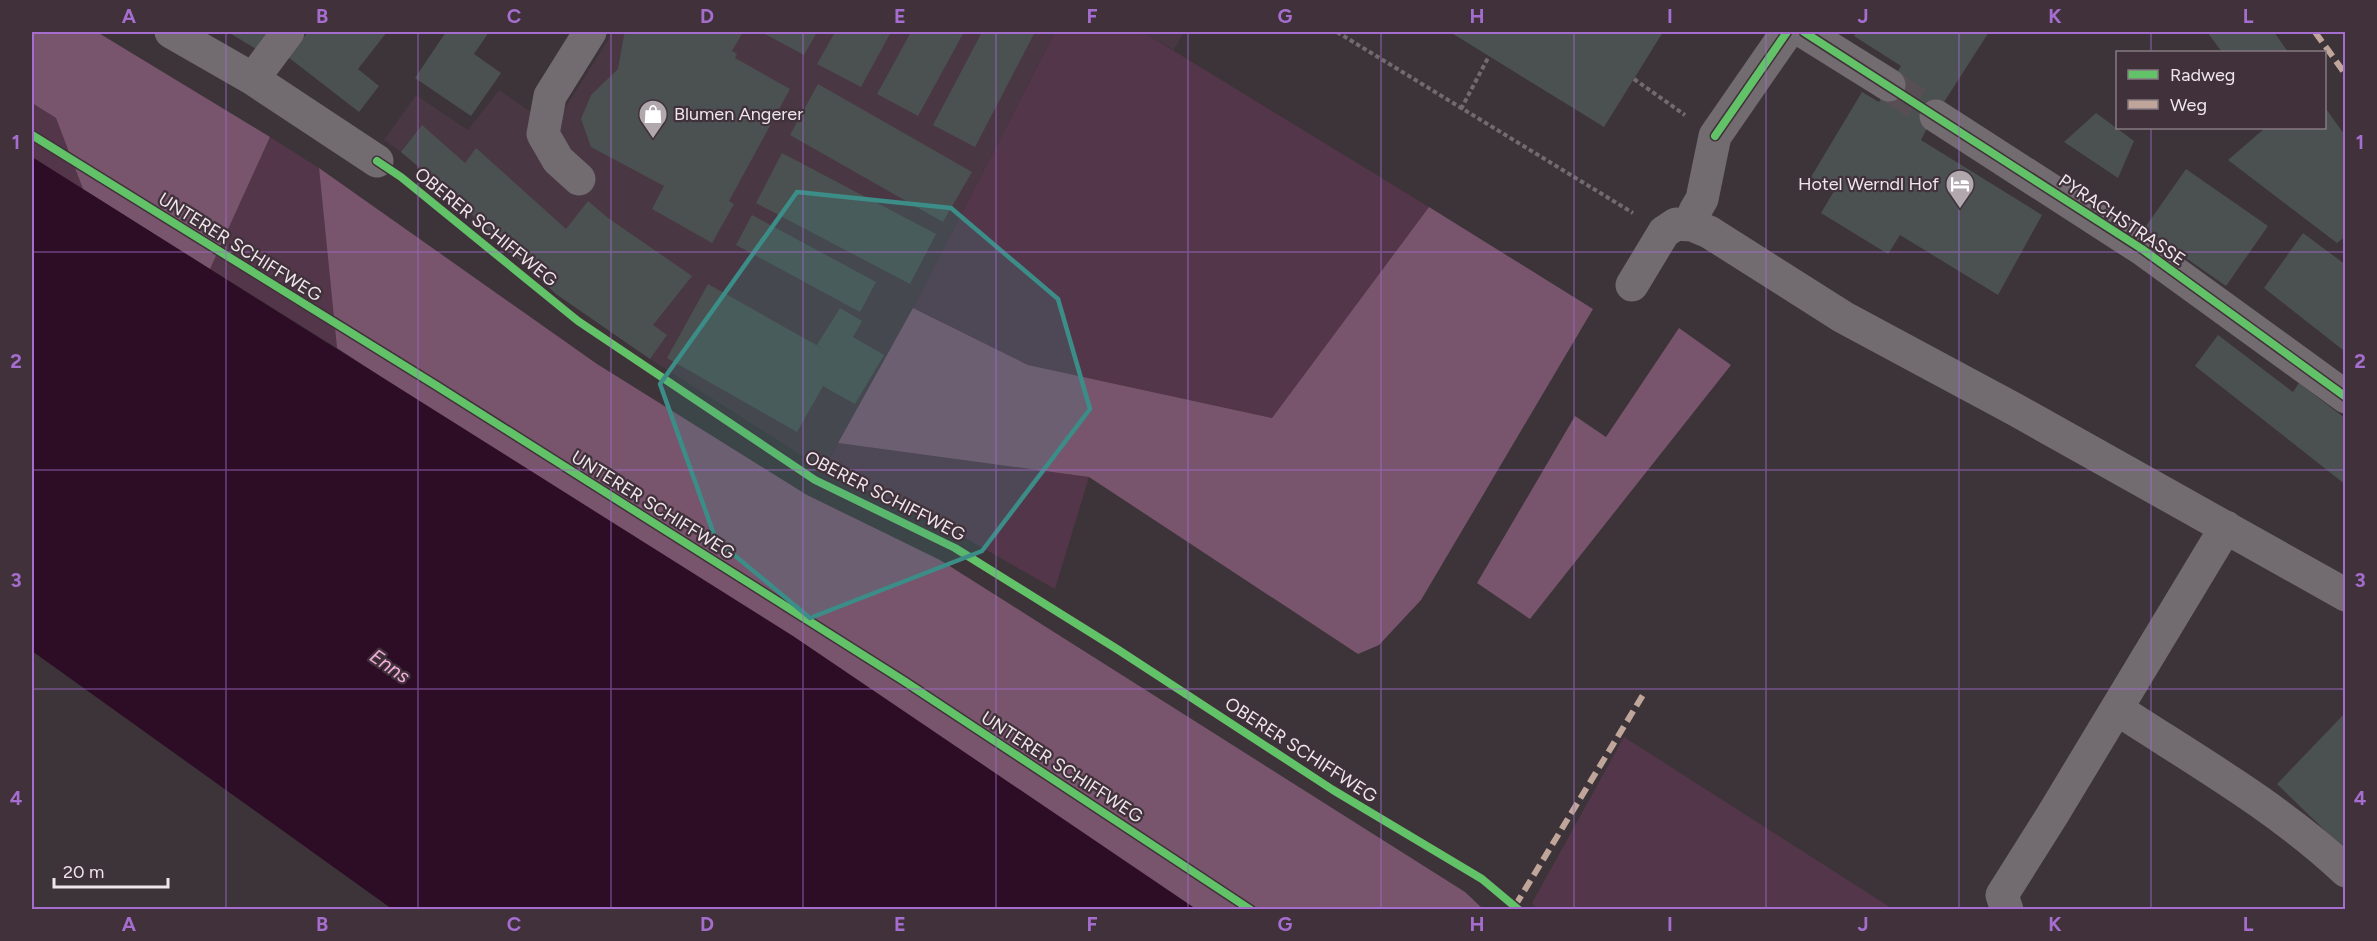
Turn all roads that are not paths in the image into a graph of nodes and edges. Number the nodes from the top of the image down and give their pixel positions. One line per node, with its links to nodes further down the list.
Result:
1 (171, 32): 6 (street)
2 (288, 32): 6 (street)
3 (590, 32): 10 (street)
4 (1787, 32): 11 (street)
5 (1804, 32): 7 (street)
6 (253, 79): 9 (street)
7 (1889, 85)
8 (1936, 116): 13 (street, PYRACHSTRASSE)
9 (377, 161)
10 (579, 179)
11 (1678, 229): 12 (street); 14 (street)
12 (1632, 285)
13 (2346, 397)
14 (2226, 527): 15 (street); 16 (street)
15 (2346, 595)
16 (2116, 709): 17 (street); 18 (street)
17 (2346, 871)
18 (2007, 909)

